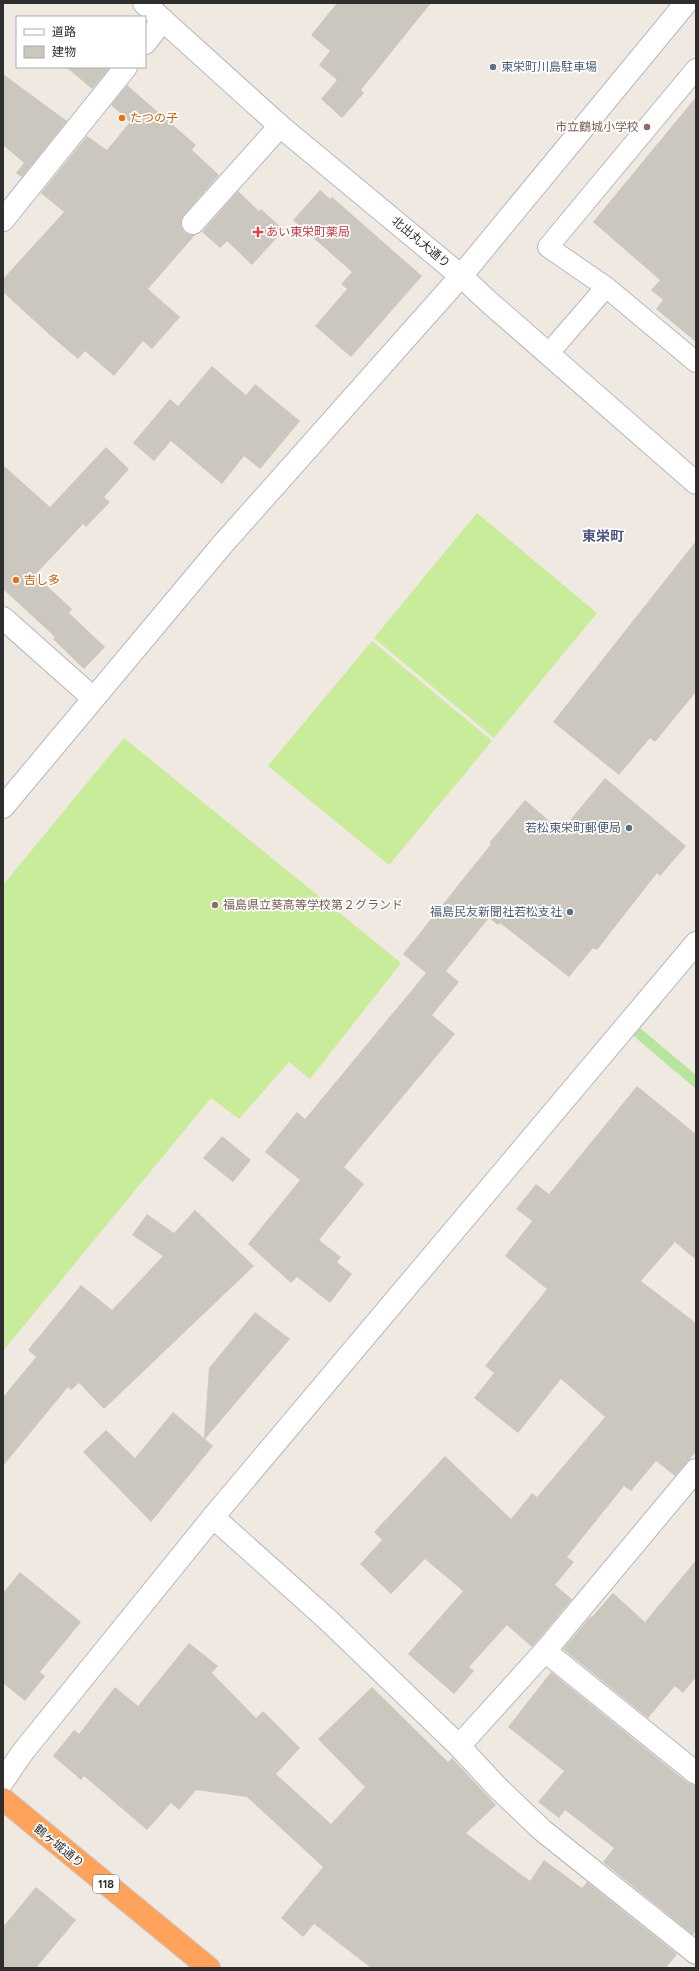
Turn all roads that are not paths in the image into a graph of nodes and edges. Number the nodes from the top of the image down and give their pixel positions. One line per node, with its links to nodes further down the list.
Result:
1 (144, 3): 3 (street, 北出丸大通り)
2 (686, 3): 10 (street)
3 (163, 20): 4 (street); 7 (street, 北出丸大通り)
4 (146, 42)
5 (125, 68): 8 (street)
6 (696, 69): 11 (lane)
7 (280, 126): 9 (street); 10 (street, 北出丸大通り)
8 (3, 220)
9 (193, 223)
10 (461, 276): 12 (street, 北出丸大通り); 16 (street)
11 (606, 287): 12 (lane); 13 (lane)
12 (548, 354): 14 (street, 北出丸大通り)
13 (696, 362)
14 (694, 479)
15 (3, 618): 16 (street)
16 (93, 698): 17 (street)
17 (3, 807)
18 (696, 943): 20 (street)
19 (696, 1470): 21 (street)
20 (213, 1517): 22 (street); 24 (street)
21 (545, 1651): 22 (street); 23 (street)
22 (459, 1746): 26 (street)
23 (696, 1773)
24 (3, 1781)
25 (3, 1799): 27 (highway, 鶴ヶ城通り / 118)
26 (696, 1953)
27 (209, 1968)

